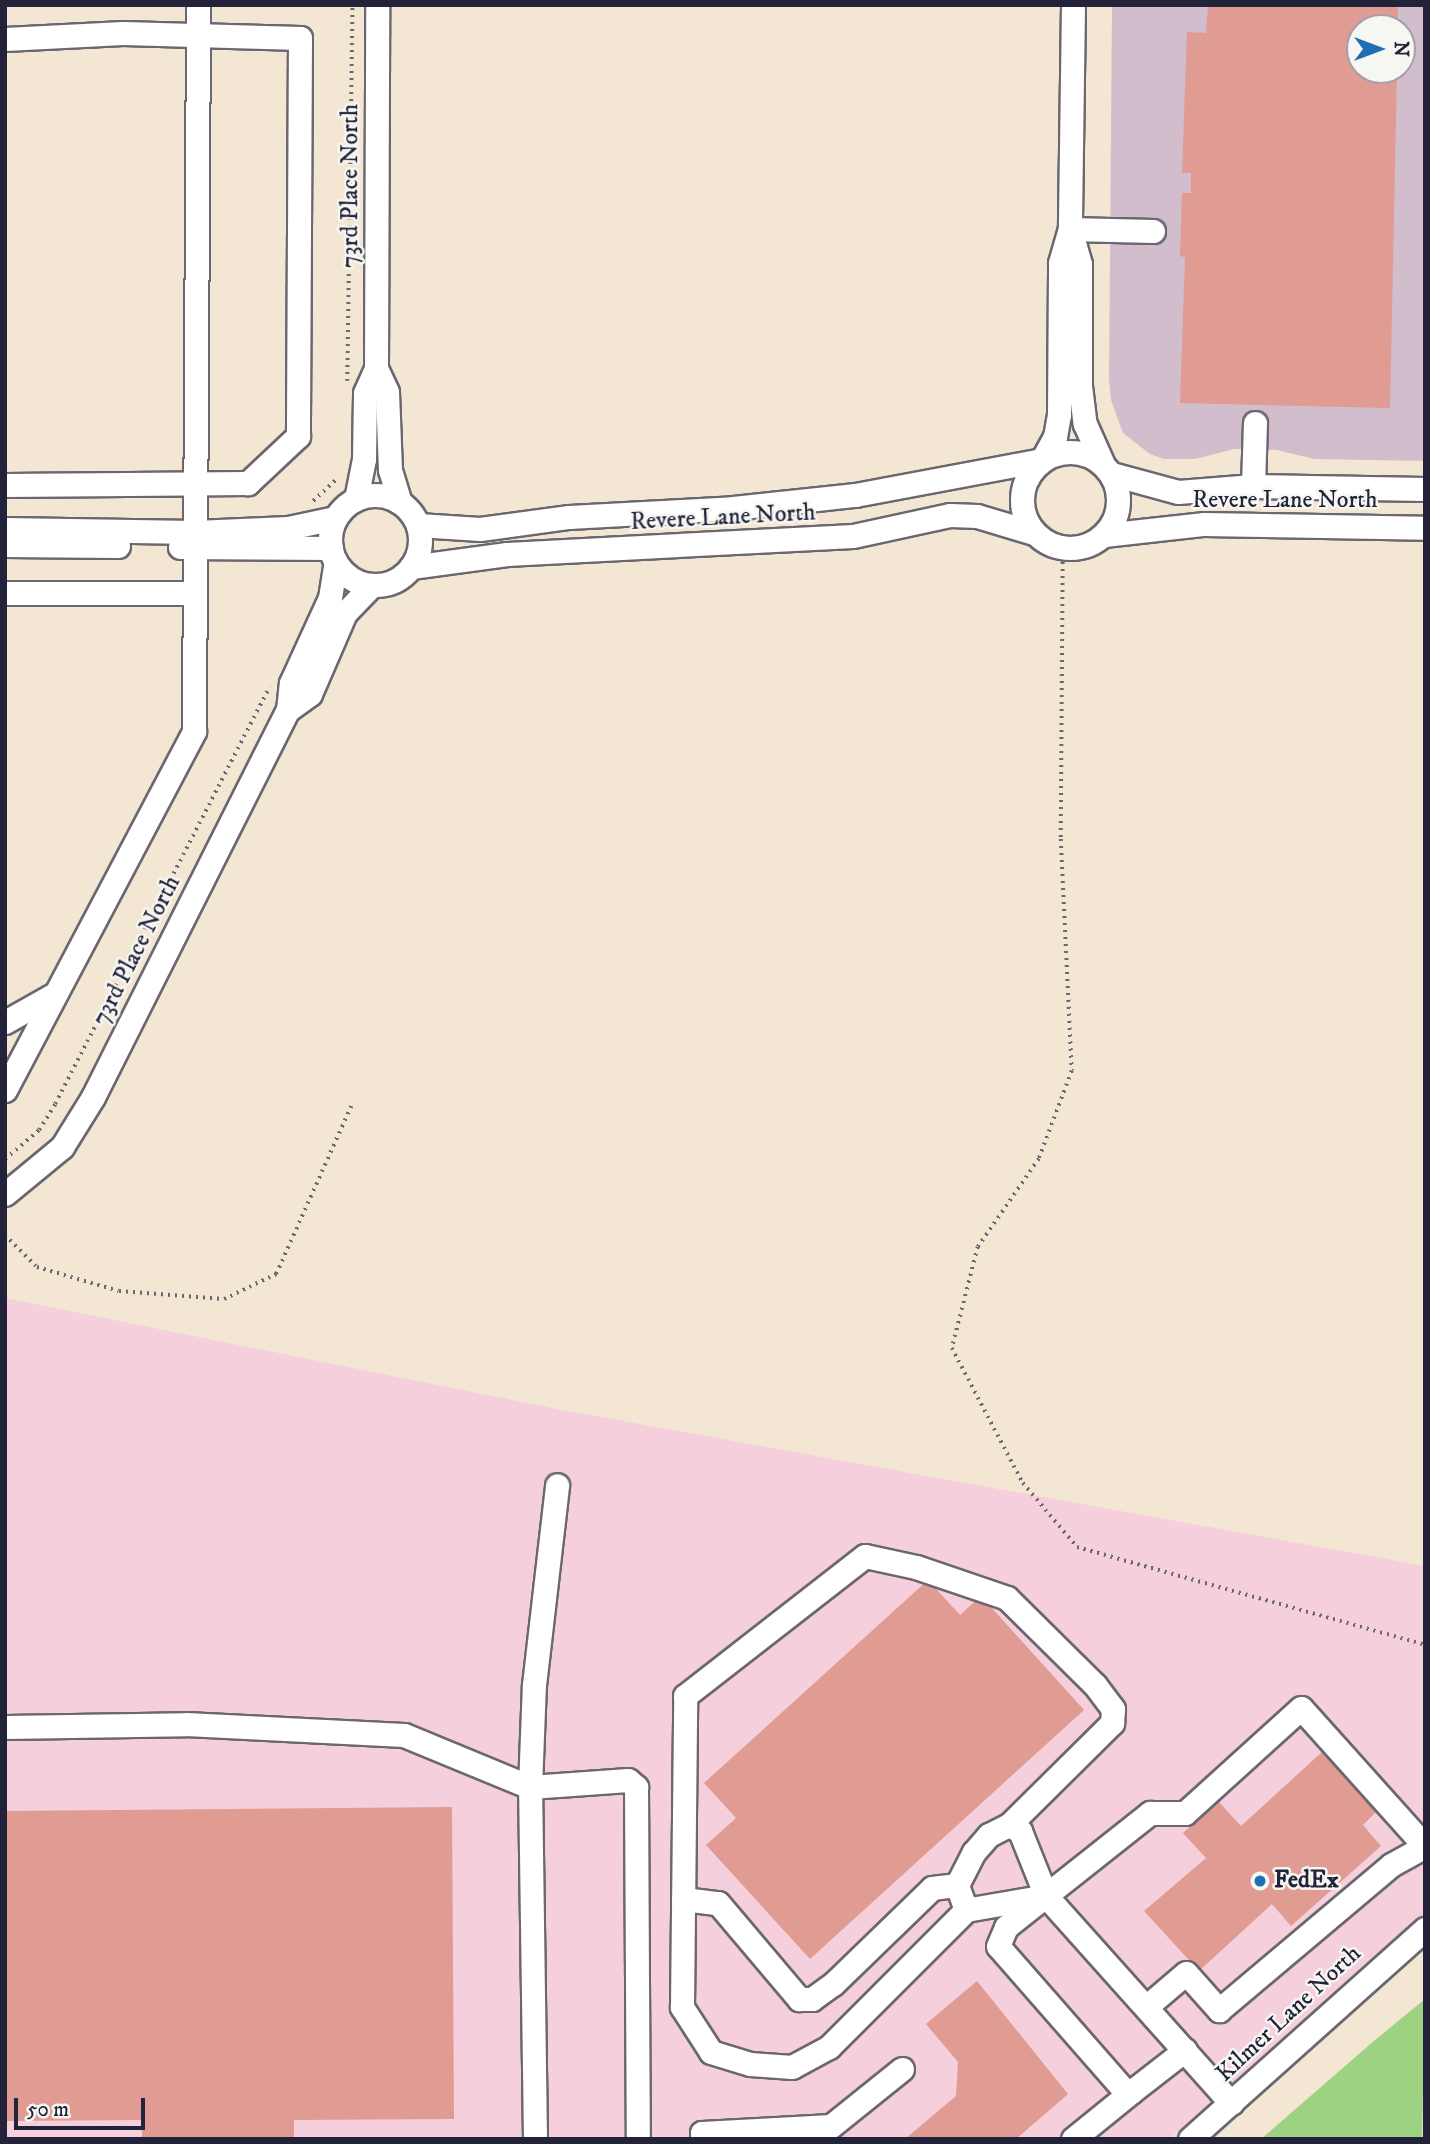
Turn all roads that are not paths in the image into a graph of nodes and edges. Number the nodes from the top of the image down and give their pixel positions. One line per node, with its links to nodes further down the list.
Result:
1 (198, 5): 4 (street)
2 (377, 5): 8 (street, 73rd Place North)
3 (1073, 5): 6 (street)
4 (198, 33): 5 (street); 14 (street); 14 (street)
5 (5, 39)
6 (1070, 229): 7 (street); 10 (street); 11 (street)
7 (1153, 231)
8 (376, 368): 16 (street, 73rd Place North); 17 (street, 73rd Place North)
9 (1255, 423): 13 (street)
10 (1042, 460): 11 (street); 19 (street, Revere Lane North); 22 (street)
11 (1107, 468): 13 (street, Revere Lane North); 23 (street)
12 (5, 485): 14 (street)
13 (1253, 486): 15 (street, Revere Lane North)
14 (195, 487): 24 (street)
15 (1425, 489)
16 (356, 499): 17 (street); 18 (street)
17 (400, 502): 19 (street)
18 (335, 519): 24 (street); 26 (street)
19 (418, 525): 27 (street)
20 (1425, 528): 23 (street, Revere Lane North)
21 (5, 529): 24 (street)
22 (1034, 533): 23 (street); 27 (street, Revere Lane North)
23 (1104, 535)
24 (195, 539): 25 (street); 26 (street); 30 (street)
25 (5, 545)
26 (333, 555): 28 (street); 31 (street, 73rd Place North)
27 (411, 567): 28 (street)
28 (372, 585): 31 (street, 73rd Place North)
29 (5, 593): 30 (street)
30 (195, 593): 32 (street)
31 (288, 710): 35 (street, 73rd Place North)
32 (53, 995): 33 (street); 34 (street)
33 (5, 1022)
34 (5, 1090)
35 (5, 1194)
36 (557, 1485): 38 (street)
37 (5, 1727): 38 (street)
38 (530, 1787): 51 (street); 52 (street)
39 (1009, 1825): 41 (street); 42 (street); 43 (street)
40 (1424, 1845): 42 (street); 46 (street)
41 (957, 1885): 43 (street); 44 (street)
42 (1046, 1896): 44 (street); 46 (street); 49 (street)
43 (683, 1899): 44 (street)
44 (966, 1910)
45 (1425, 1930): 50 (street, Kilmer Lane North)
46 (1146, 2007): 47 (street)
47 (1185, 2050): 49 (street); 50 (street)
48 (902, 2069): 53 (street)
49 (1131, 2092): 54 (street)
50 (1231, 2103): 55 (street, Kilmer Lane North)
51 (535, 2139)
52 (638, 2139)
53 (702, 2139)
54 (1073, 2139)
55 (1190, 2139)

